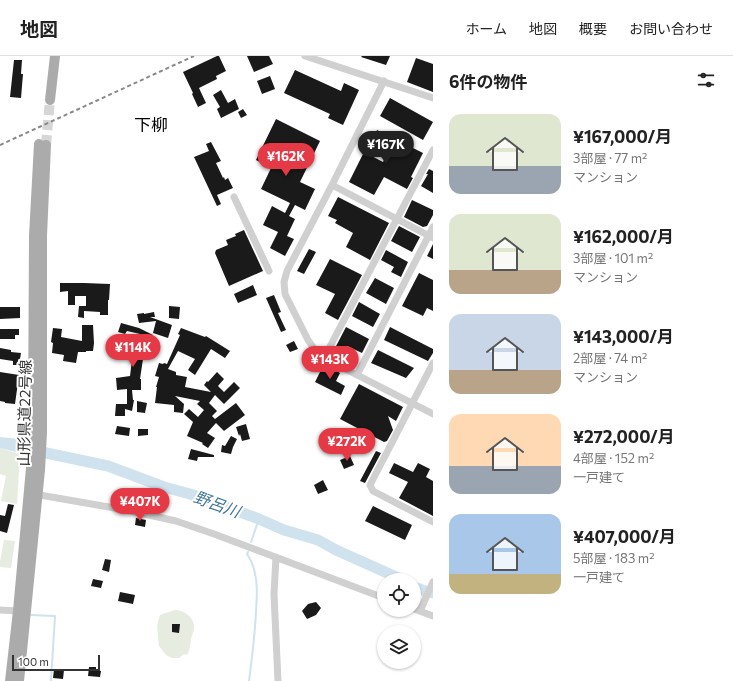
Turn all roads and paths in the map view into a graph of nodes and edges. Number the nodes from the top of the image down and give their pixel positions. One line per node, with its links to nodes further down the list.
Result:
1 (48, 56): 2 (main road)
2 (55, 56)
3 (305, 56): 4 (street)
4 (384, 81): 5 (street); 8 (street)
5 (433, 98)
6 (43, 145): 19 (main road, 山形県道22号線)
7 (433, 150): 10 (street)
8 (332, 185): 10 (street); 14 (street)
9 (234, 197): 13 (street)
10 (397, 220): 12 (street); 14 (street)
11 (433, 227): 12 (street)
12 (431, 236): 16 (street)
13 (269, 272)
14 (324, 358): 16 (street)
15 (433, 363): 17 (street)
16 (357, 375): 17 (street)
17 (412, 404): 18 (street); 20 (street)
18 (433, 414)
19 (33, 494): 21 (street); 26 (main road); 30 (main road, 山形県道22号線)
20 (433, 522)
21 (276, 557): 23 (street); 31 (street)
22 (433, 582): 24 (street)
23 (377, 595)
24 (421, 604)
25 (0, 610): 26 (street)
26 (18, 611): 29 (main road)
27 (421, 612): 28 (street)
28 (433, 616)
29 (10, 681)
30 (19, 681)
31 (278, 681)

